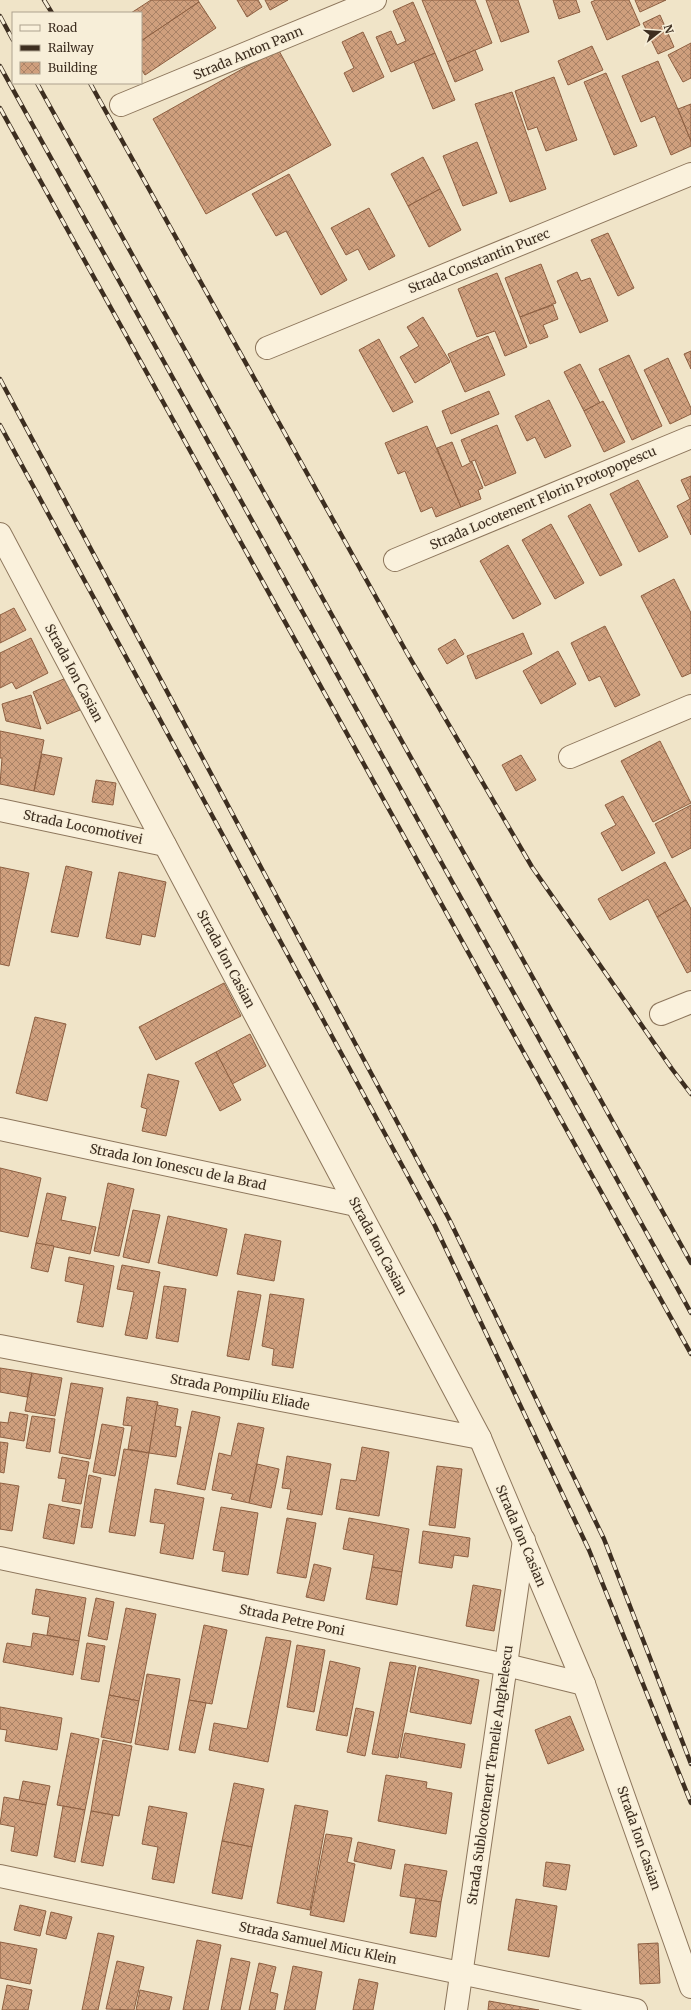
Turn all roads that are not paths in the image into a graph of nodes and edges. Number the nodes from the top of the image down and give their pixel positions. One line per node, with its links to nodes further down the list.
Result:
1 (375, 0): 2 (street, Strada Anton Pann)
2 (122, 106)
3 (691, 174): 4 (street, Strada Constantin Purec)
4 (267, 348)
5 (691, 437): 7 (street, Strada Locotenent Florin Protopopescu)
6 (0, 534): 11 (street, Strada Ion Casian)
7 (396, 560)
8 (691, 706): 9 (street)
9 (570, 757)
10 (0, 810): 11 (street, Strada Locomotivei)
11 (165, 845): 15 (street, Strada Ion Casian)
12 (691, 1002): 13 (street)
13 (662, 1014)
14 (0, 1129): 15 (street, Strada Ion Ionescu de la Brad)
15 (356, 1205): 17 (street, Strada Ion Casian)
16 (0, 1346): 17 (street, Strada Pompiliu Eliade)
17 (480, 1438): 18 (street, Strada Ion Casian)
18 (524, 1540): 20 (street, Strada Sublocotenent Temelie Anghelescu); 21 (street, Strada Ion Casian)
19 (0, 1558): 20 (street, Strada Petre Poni)
20 (506, 1665): 21 (street, Strada Petre Poni); 23 (street, Strada Sublocotenent Temelie Anghelescu)
21 (584, 1684): 24 (street, Strada Ion Casian)
22 (0, 1876): 23 (street, Strada Samuel Micu Klein)
23 (461, 1973): 25 (street, Strada Sublocotenent Temelie Anghelescu); 26 (street, Strada Samuel Micu Klein)
24 (691, 1986)
25 (456, 2010)
26 (636, 2010)

